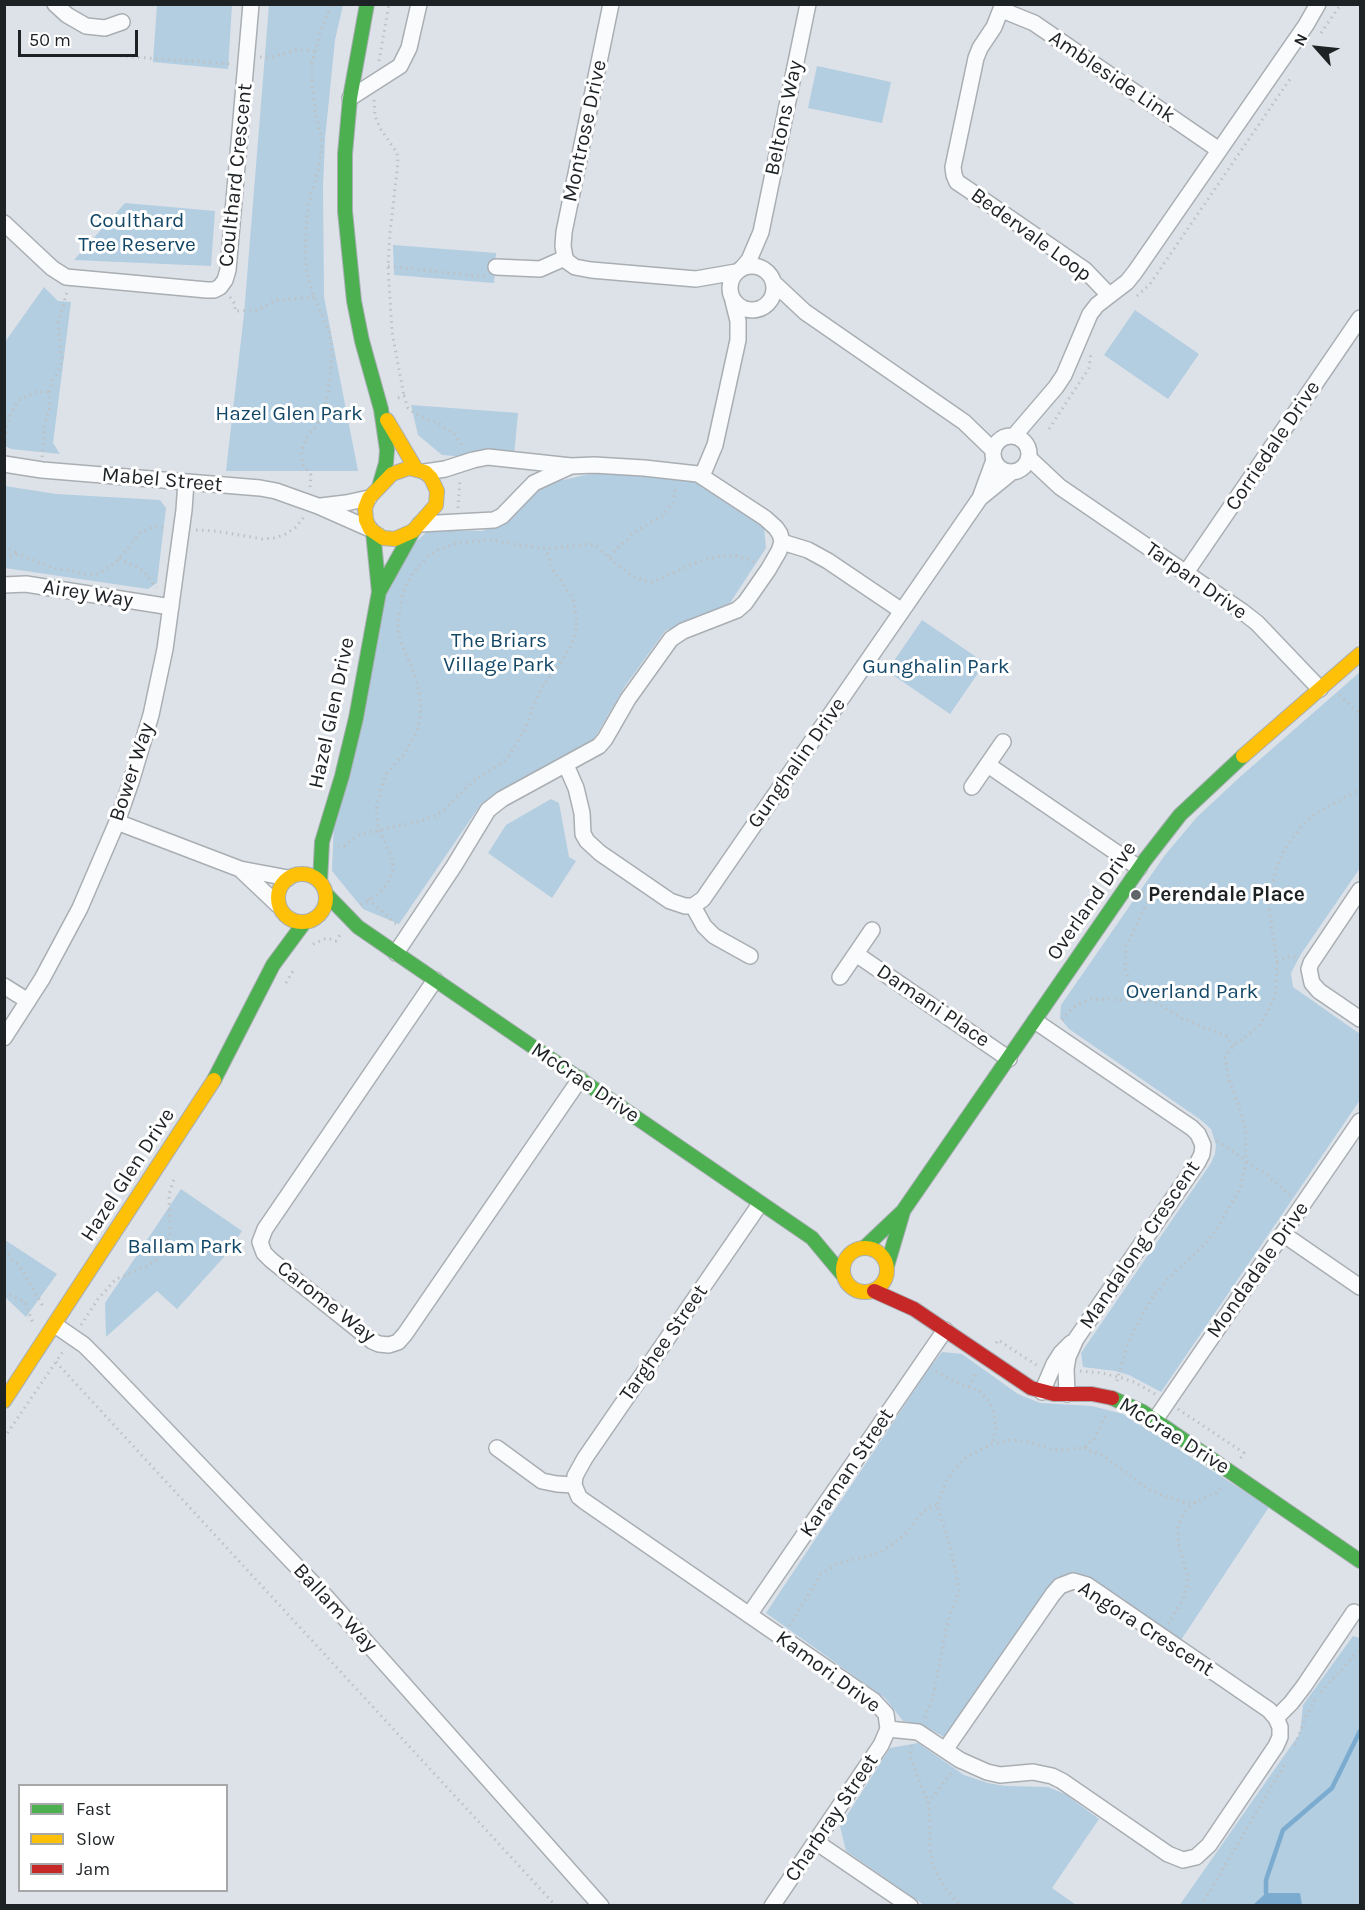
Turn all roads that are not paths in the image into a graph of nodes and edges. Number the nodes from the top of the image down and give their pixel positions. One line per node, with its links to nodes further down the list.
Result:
1 (55, 4): 9 (street)
2 (251, 4): 12 (street, Coulthard Crescent)
3 (367, 4): 10 (street)
4 (419, 4): 10 (street)
5 (611, 4): 14 (street, Montrose Drive)
6 (808, 4): 13 (street, Beltons Way)
7 (1318, 4): 11 (street, Bedervale Loop)
8 (1003, 7): 11 (street, Ambleside Link); 19 (street, Bedervale Loop)
9 (122, 22)
10 (350, 98): 26 (street)
11 (1219, 150): 19 (street, Bedervale Loop)
12 (4, 223)
13 (761, 231): 15 (street, Beltons Way); 18 (street, Beltons Way)
14 (565, 258): 16 (street); 17 (street)
15 (739, 270): 17 (street); 18 (street); 20 (street)
16 (492, 272)
17 (696, 279): 20 (street)
18 (772, 279): 21 (street); 22 (street)
19 (1109, 295): 25 (street, Bedervale Loop)
20 (732, 297): 21 (street); 24 (street)
21 (765, 306): 22 (street); 24 (street)
22 (805, 312): 27 (street)
23 (1360, 318): 42 (street, Corriedale Drive)
24 (738, 340): 34 (street)
25 (1042, 405): 28 (street); 30 (street)
26 (381, 409): 33 (street); 36 (street)
27 (964, 422): 28 (street); 29 (street)
28 (1010, 436): 29 (street); 30 (street)
29 (994, 455): 30 (street); 37 (street, Gunghalin Drive)
30 (1023, 462): 37 (street, Gunghalin Drive); 42 (street, Tarpan Drive)
31 (4, 464): 35 (street, Mabel Street)
32 (572, 466): 33 (street); 34 (street); 39 (street)
33 (420, 470): 36 (street); 39 (street)
34 (702, 476): 41 (street)
35 (186, 482): 38 (street, Mabel Street); 45 (street, Bower Way)
36 (374, 493): 38 (street, Mabel Street); 40 (street)
37 (980, 498): 46 (street, Gunghalin Drive)
38 (318, 506): 40 (street, Mabel Street)
39 (416, 527): 40 (street); 44 (street, Hazel Glen Drive)
40 (372, 531): 44 (street, Hazel Glen Drive)
41 (782, 542): 46 (street); 50 (street)
42 (1185, 574): 48 (street, Tarpan Drive)
43 (4, 585): 45 (street, Airey Way)
44 (379, 592): 54 (street, Hazel Glen Drive)
45 (171, 607): 53 (street, Bower Way)
46 (902, 611): 60 (street, Gunghalin Drive)
47 (1360, 654): 48 (street, Overland Drive)
48 (1323, 686): 55 (street, Overland Drive)
49 (1003, 742): 51 (street)
50 (566, 765): 60 (street); 65 (street)
51 (988, 765): 52 (street); 55 (street)
52 (972, 788)
53 (117, 822): 56 (street); 72 (street, Bower Way)
54 (322, 842): 57 (street, Hazel Glen Drive); 58 (street, Hazel Glen Drive)
55 (1139, 868): 74 (street, Overland Drive)
56 (240, 869): 57 (street); 61 (street)
57 (294, 876): 58 (street); 61 (street)
58 (323, 888): 62 (street); 63 (street, McCrae Drive)
59 (1360, 890): 73 (street)
60 (693, 906): 67 (street)
61 (281, 910): 62 (street); 68 (street, Hazel Glen Drive)
62 (309, 922): 63 (street, McCrae Drive); 68 (street, Hazel Glen Drive)
63 (352, 923): 65 (street, McCrae Drive)
64 (872, 930): 66 (street, Damani Place)
65 (396, 952): 70 (street, McCrae Drive)
66 (856, 954): 69 (street, Damani Place); 76 (street, Damani Place)
67 (750, 956)
68 (273, 965): 89 (street, Hazel Glen Drive)
69 (840, 977)
70 (435, 980): 77 (street, McCrae Drive); 77 (street, Carome Way)
71 (4, 986): 72 (street)
72 (28, 1001): 75 (street, Bower Way)
73 (1360, 1019)
74 (1035, 1021): 76 (street, Overland Drive); 91 (street, Mandalong Crescent)
75 (4, 1038)
76 (1009, 1059): 80 (street, Overland Drive)
77 (580, 1080): 79 (street, McCrae Drive)
78 (1360, 1121): 81 (street, Mondadale Drive)
79 (760, 1204): 82 (street, McCrae Drive); 97 (street, Targhee Street)
80 (903, 1211): 83 (street, Overland Drive); 84 (street, Overland Drive)
81 (1283, 1234): 86 (street); 95 (street, Mondadale Drive)
82 (812, 1238): 83 (street, McCrae Drive); 85 (street, McCrae Drive)
83 (863, 1248): 84 (street); 85 (street)
84 (887, 1268): 87 (street); 88 (street, McCrae Drive)
85 (842, 1274): 87 (street)
86 (1360, 1287)
87 (874, 1291): 88 (street, McCrae Drive)
88 (914, 1309): 90 (street, McCrae Drive)
89 (55, 1325): 94 (street, Hazel Glen Drive); 105 (street, Ballam Way)
90 (945, 1330): 92 (street, McCrae Drive); 100 (street, Karaman Street)
91 (1059, 1371): 92 (street, Mandalong Crescent); 93 (street)
92 (1042, 1392): 93 (street, McCrae Drive)
93 (1067, 1394): 95 (street, McCrae Drive)
94 (4, 1401)
95 (1155, 1420): 98 (street, McCrae Drive)
96 (497, 1448): 97 (street)
97 (574, 1485): 100 (street, Kamori Drive)
98 (1360, 1561)
99 (1354, 1612): 101 (street)
100 (749, 1615): 102 (street, Kamori Drive)
101 (1276, 1718): 103 (street, Kamori Drive); 103 (street, Angora Crescent)
102 (888, 1729): 103 (street, Kamori Drive); 104 (street, Charbray Street)
103 (945, 1750)
104 (816, 1842): 106 (street, Charbray Street); 107 (street)
105 (601, 1905)
106 (772, 1905)
107 (910, 1905)

